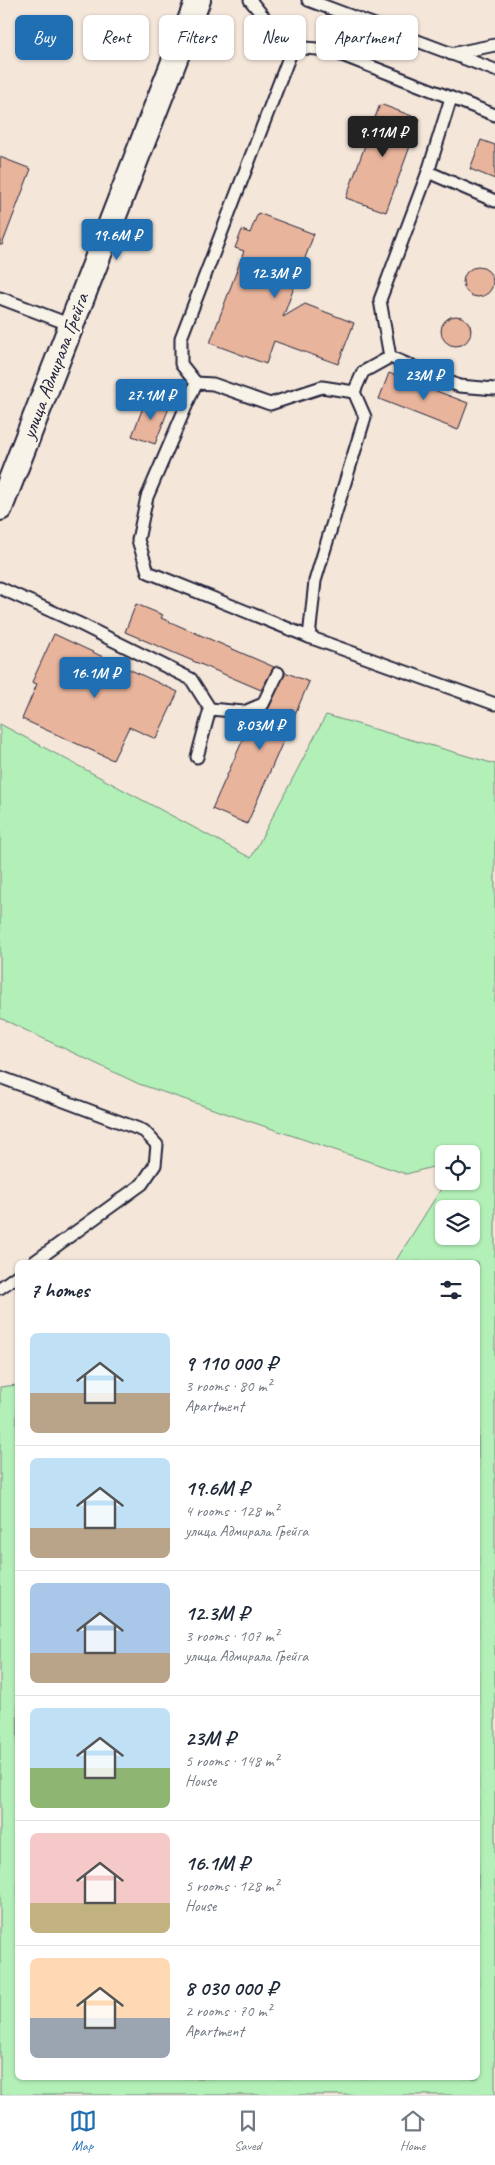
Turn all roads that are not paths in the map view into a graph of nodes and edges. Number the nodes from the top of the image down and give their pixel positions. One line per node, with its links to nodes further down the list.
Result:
1 (198, 0): 15 (street, улица Адмирала Грейга)
2 (250, 0): 4 (lane)
3 (308, 0): 7 (lane)
4 (262, 15)
5 (495, 45): 7 (lane)
6 (306, 48): 10 (lane)
7 (451, 54): 9 (lane)
8 (288, 60): 17 (lane)
9 (495, 70)
10 (451, 98): 11 (lane); 12 (lane)
11 (495, 115)
12 (428, 172): 13 (lane); 16 (lane)
13 (495, 201)
14 (0, 298): 15 (lane)
15 (71, 325): 20 (street, улица Адмирала Грейга)
16 (390, 357): 18 (lane); 19 (lane)
17 (196, 383): 19 (lane); 22 (lane)
18 (495, 389)
19 (354, 392): 22 (lane)
20 (0, 508)
21 (0, 588): 25 (lane)
22 (310, 637): 24 (lane)
23 (278, 673): 25 (lane)
24 (495, 704)
25 (210, 709): 26 (lane)
26 (197, 757)
27 (0, 1077): 28 (lane)
28 (37, 1260)
29 (15, 1277): 30 (lane)
30 (0, 1288)

